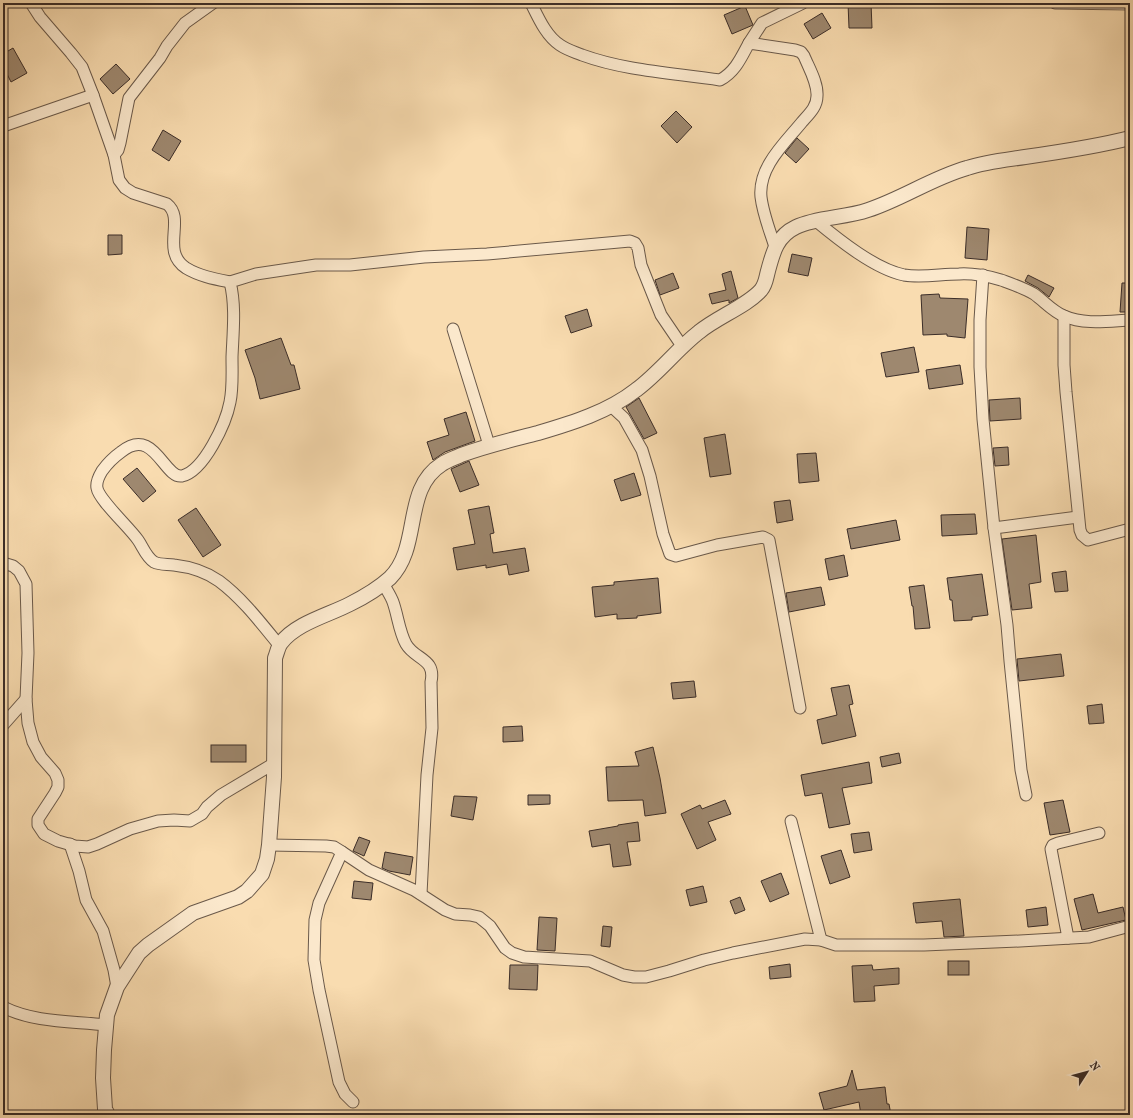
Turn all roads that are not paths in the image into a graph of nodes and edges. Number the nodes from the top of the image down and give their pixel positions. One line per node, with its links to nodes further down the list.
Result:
1 (31, 3): 8 (street)
2 (213, 3): 11 (street)
3 (531, 3): 7 (street)
4 (802, 3): 7 (street)
5 (1055, 3): 6 (street)
6 (1130, 4)
7 (749, 44): 13 (street)
8 (93, 95): 9 (street); 11 (street)
9 (3, 126)
10 (1130, 138): 12 (street)
11 (114, 155): 15 (street)
12 (816, 222): 13 (street); 14 (street)
13 (775, 247): 19 (street)
14 (983, 275): 16 (street); 23 (street)
15 (230, 282): 19 (street); 27 (street)
16 (1064, 316): 17 (street); 22 (street)
17 (1130, 320)
18 (453, 329): 21 (street)
19 (682, 346): 20 (street)
20 (611, 406): 21 (street); 29 (street)
21 (490, 445): 26 (street)
22 (1078, 517): 23 (street); 24 (street)
23 (994, 528): 32 (street)
24 (1130, 529)
25 (3, 563): 28 (street)
26 (383, 583): 27 (street); 38 (street)
27 (279, 645): 31 (street)
28 (26, 699): 30 (street); 35 (street)
29 (800, 708)
30 (3, 725)
31 (274, 764): 35 (street); 36 (street)
32 (1026, 795)
33 (791, 821): 41 (street)
34 (1099, 833): 40 (street)
35 (70, 844): 42 (street)
36 (269, 845): 37 (street); 42 (street)
37 (342, 852): 38 (street); 45 (street)
38 (421, 894): 41 (street)
39 (1130, 926): 40 (street)
40 (1068, 938): 41 (street)
41 (821, 940)
42 (117, 987): 44 (street)
43 (3, 1007): 44 (street)
44 (106, 1025): 46 (street)
45 (354, 1102)
46 (106, 1113)

